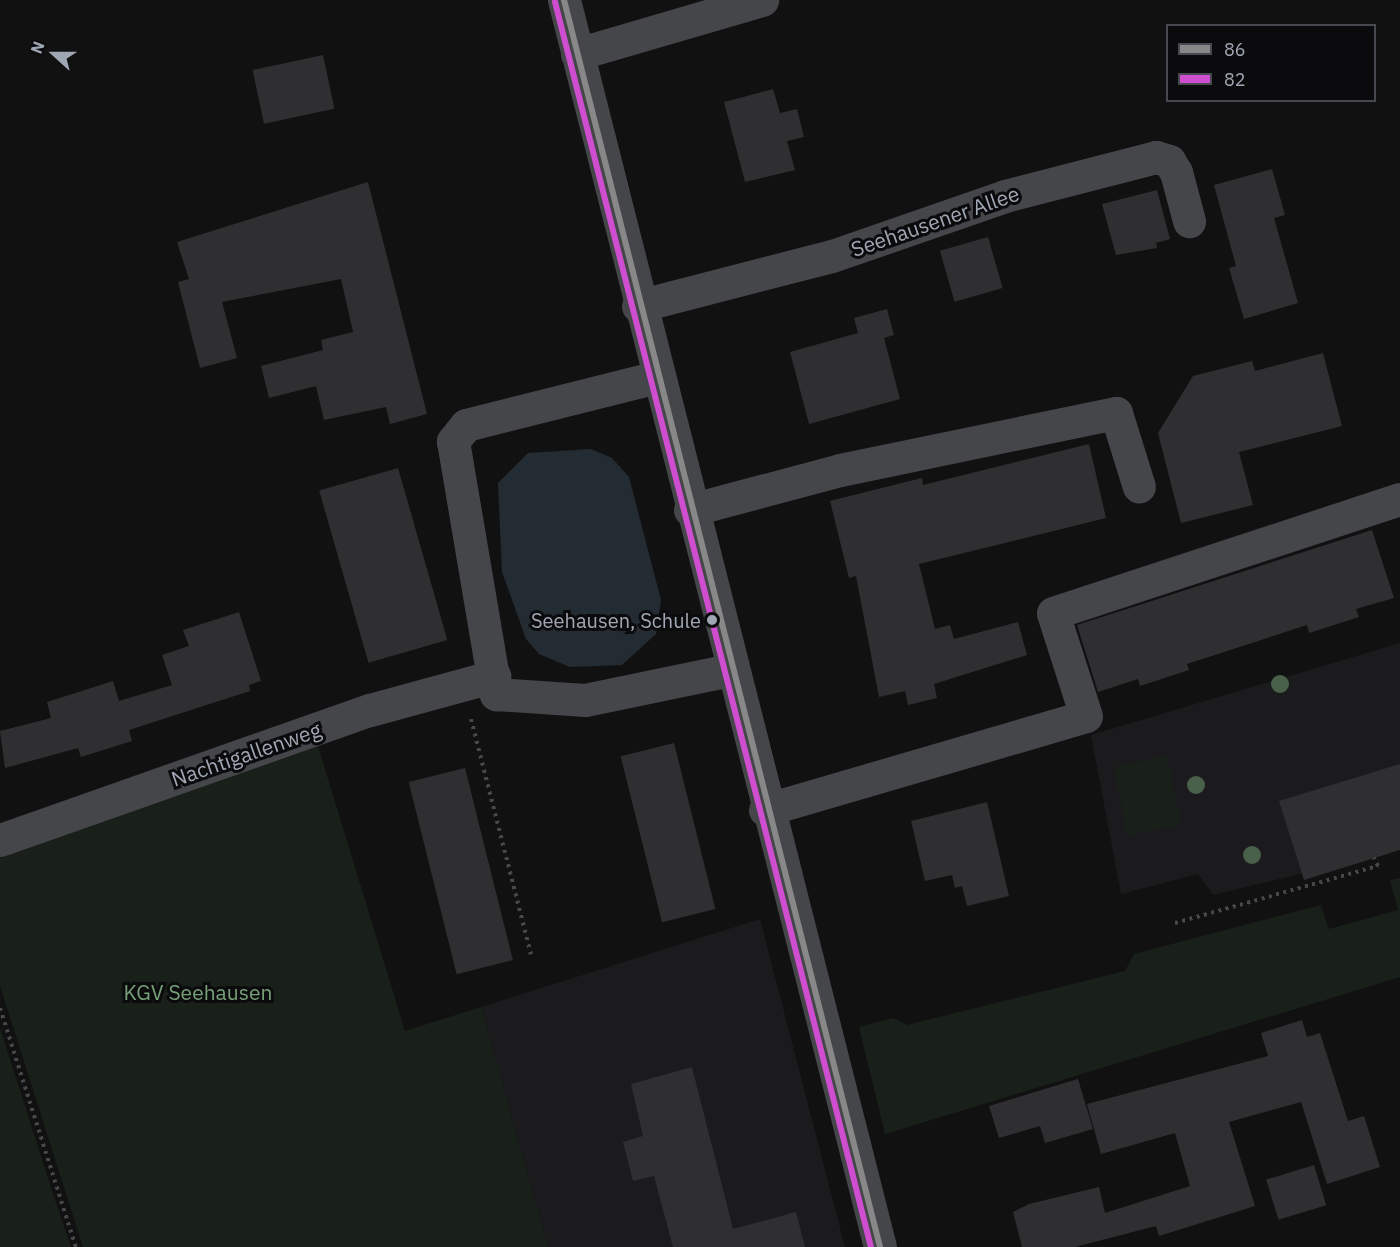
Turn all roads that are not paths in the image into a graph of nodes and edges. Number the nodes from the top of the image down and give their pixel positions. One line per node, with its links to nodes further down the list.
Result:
1 (564, 0): 3 (street)
2 (762, 0): 3 (street)
3 (577, 54): 5 (street)
4 (1189, 221): 5 (street, Seehausener Allee)
5 (638, 306): 6 (street)
6 (657, 377): 9 (street); 11 (street)
7 (1139, 487): 9 (street)
8 (1400, 499): 12 (street)
9 (690, 510): 10 (street)
10 (730, 670): 11 (street); 12 (street)
11 (494, 676): 13 (street, Nachtigallenweg)
12 (765, 810): 14 (street)
13 (0, 840)
14 (880, 1247)

